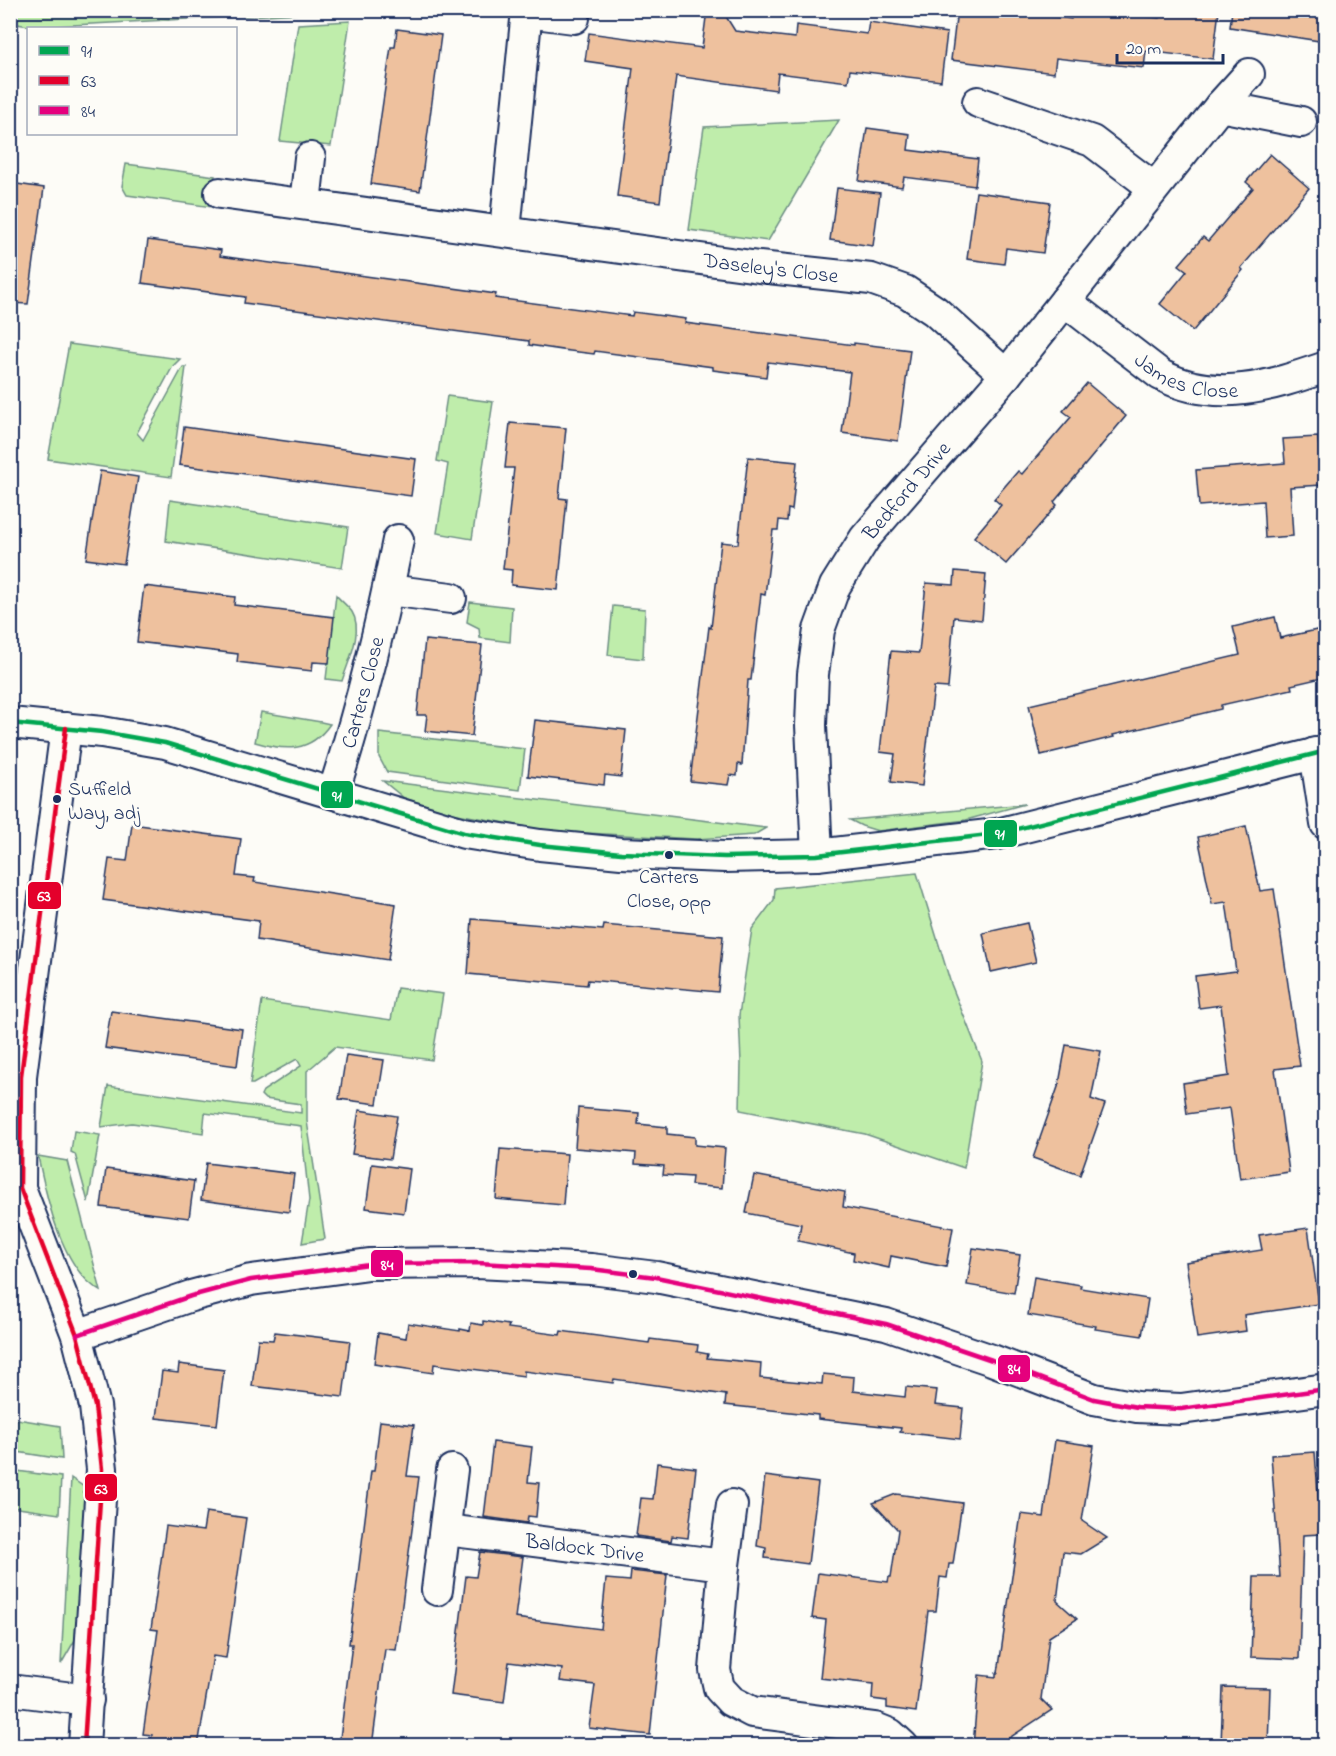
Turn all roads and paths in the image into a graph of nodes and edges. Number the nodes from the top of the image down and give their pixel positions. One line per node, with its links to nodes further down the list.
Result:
1 (527, 11): 2 (street); 11 (street)
2 (574, 18)
3 (1249, 74): 5 (street, Bedford Drive)
4 (978, 102): 8 (street)
5 (1220, 106): 6 (street); 8 (street, Bedford Drive)
6 (1301, 122)
7 (310, 158): 10 (street)
8 (1154, 188): 12 (street, Bedford Drive)
9 (220, 193): 10 (street, Daseley's Close)
10 (305, 204): 11 (street, Daseley's Close)
11 (505, 231): 14 (street, Daseley's Close)
12 (1065, 301): 13 (street, James Close); 14 (street, Bedford Drive)
13 (1326, 367)
14 (1006, 375): 23 (street, Bedford Drive)
15 (398, 540): 16 (street, Carters Close)
16 (388, 590): 17 (street); 21 (street, Carters Close)
17 (451, 598)
18 (10, 723): 19 (street)
19 (66, 728): 21 (street); 24 (street)
20 (1320, 752): 22 (street); 23 (street)
21 (333, 793): 23 (street)
22 (1326, 824)
23 (817, 855)
24 (78, 1335): 25 (street); 32 (street)
25 (1326, 1389)
26 (452, 1470): 28 (street)
27 (732, 1505): 29 (street)
28 (446, 1530): 29 (street, Baldock Drive); 30 (street)
29 (724, 1565): 34 (street)
30 (437, 1590)
31 (10, 1690): 32 (street)
32 (88, 1700): 33 (street)
33 (84, 1746)
34 (903, 1746)

